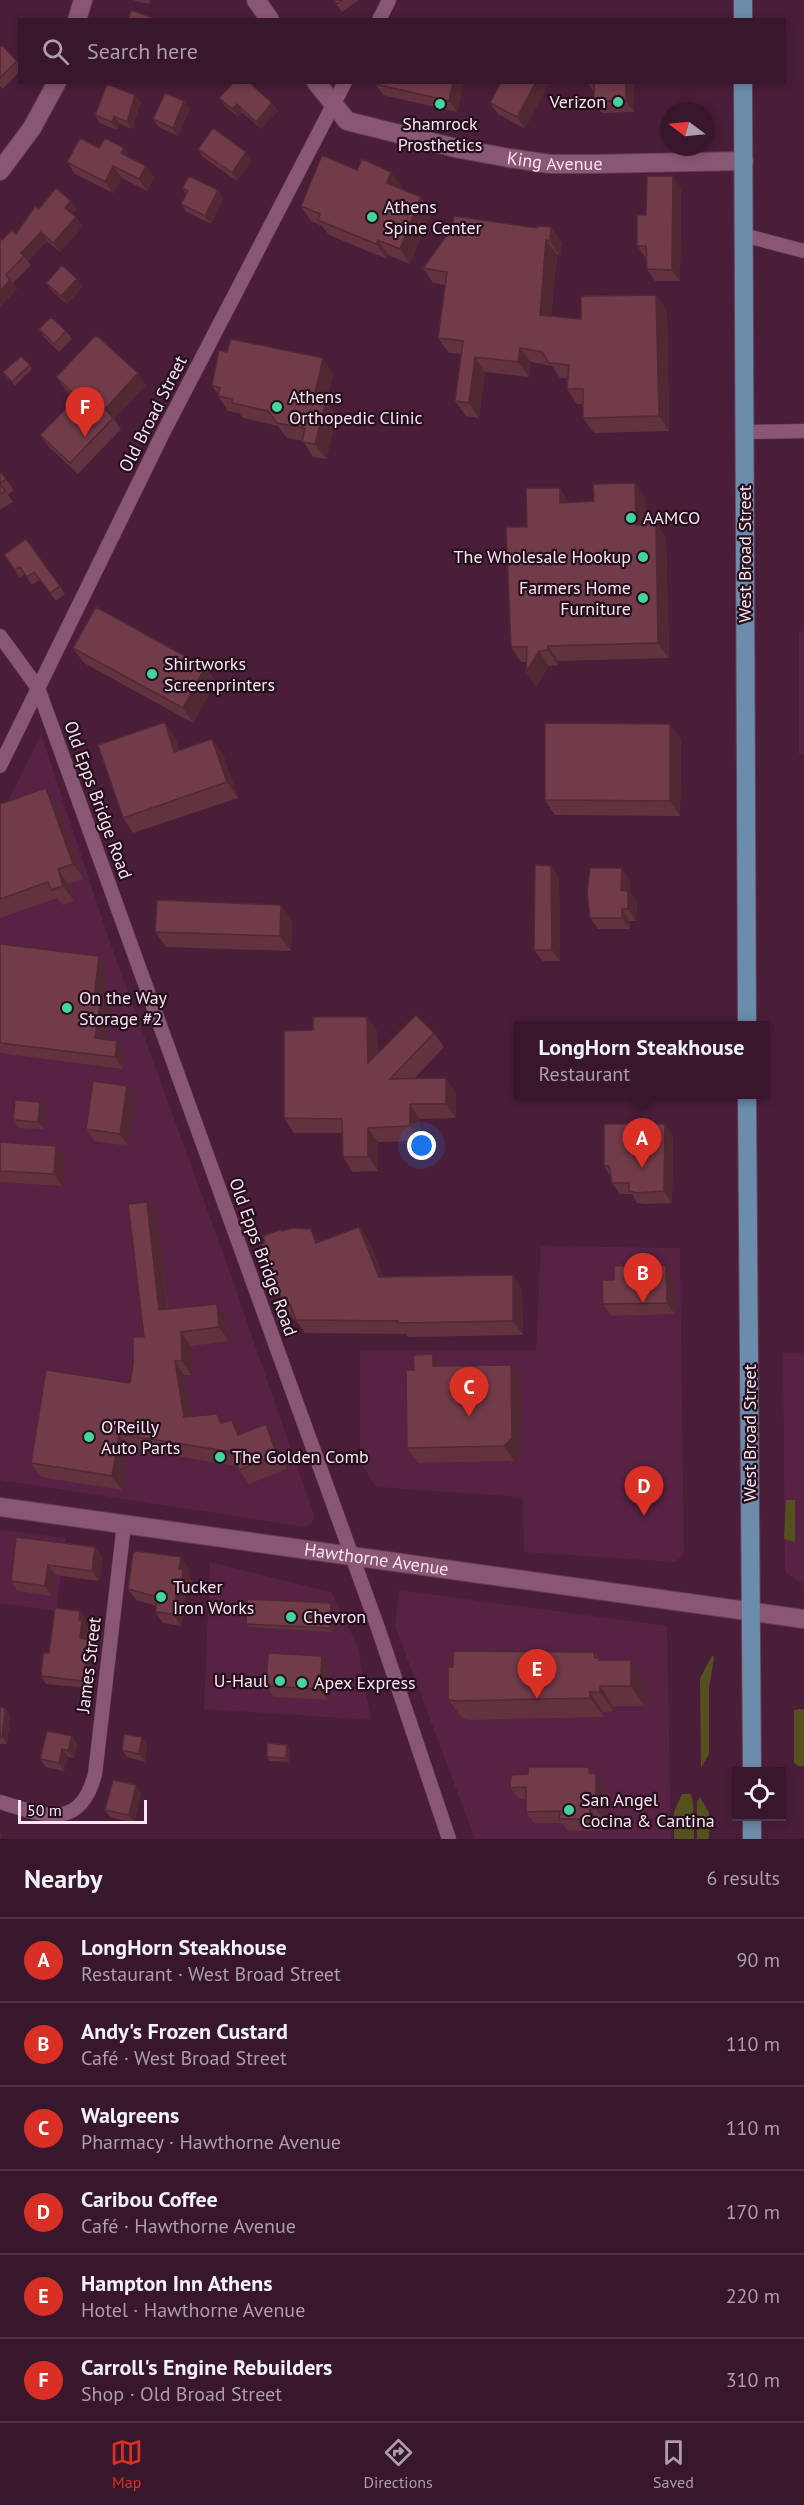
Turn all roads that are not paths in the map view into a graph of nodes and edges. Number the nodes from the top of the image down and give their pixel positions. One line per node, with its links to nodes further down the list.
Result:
1 (83, 0): 5 (main road)
2 (256, 0): 6 (main road)
3 (389, 0): 7 (street)
4 (742, 0): 8 (main road)
5 (78, 18)
6 (269, 18)
7 (380, 18)
8 (743, 18)
9 (56, 84): 15 (main road)
10 (316, 84): 13 (main road, King Avenue)
11 (344, 84): 13 (street, Old Broad Street)
12 (743, 84): 14 (main road, West Broad Street)
13 (332, 106): 14 (main road, King Avenue); 21 (street, Old Broad Street)
14 (744, 160): 16 (main road, West Broad Street)
15 (0, 171)
16 (744, 235): 17 (street); 19 (main road, West Broad Street)
17 (804, 251)
18 (804, 431): 19 (street)
19 (744, 432): 23 (main road, West Broad Street)
20 (0, 636): 21 (street, Old Epps Bridge Road)
21 (38, 688): 22 (street, Old Broad Street); 27 (street, Old Epps Bridge Road)
22 (0, 766)
23 (747, 1021)
24 (747, 1099): 28 (main road, West Broad Street)
25 (0, 1508): 26 (main road, Hawthorne Avenue)
26 (124, 1524): 27 (main road, Hawthorne Avenue); 31 (street, James Street)
27 (350, 1555): 28 (main road, Hawthorne Avenue); 33 (street, Old Epps Bridge Road)
28 (751, 1611): 29 (main road, Hawthorne Avenue); 30 (main road, West Broad Street)
29 (804, 1619)
30 (752, 1767)
31 (0, 1802)
32 (752, 1821): 34 (main road)
33 (449, 1839)
34 (752, 1839)

